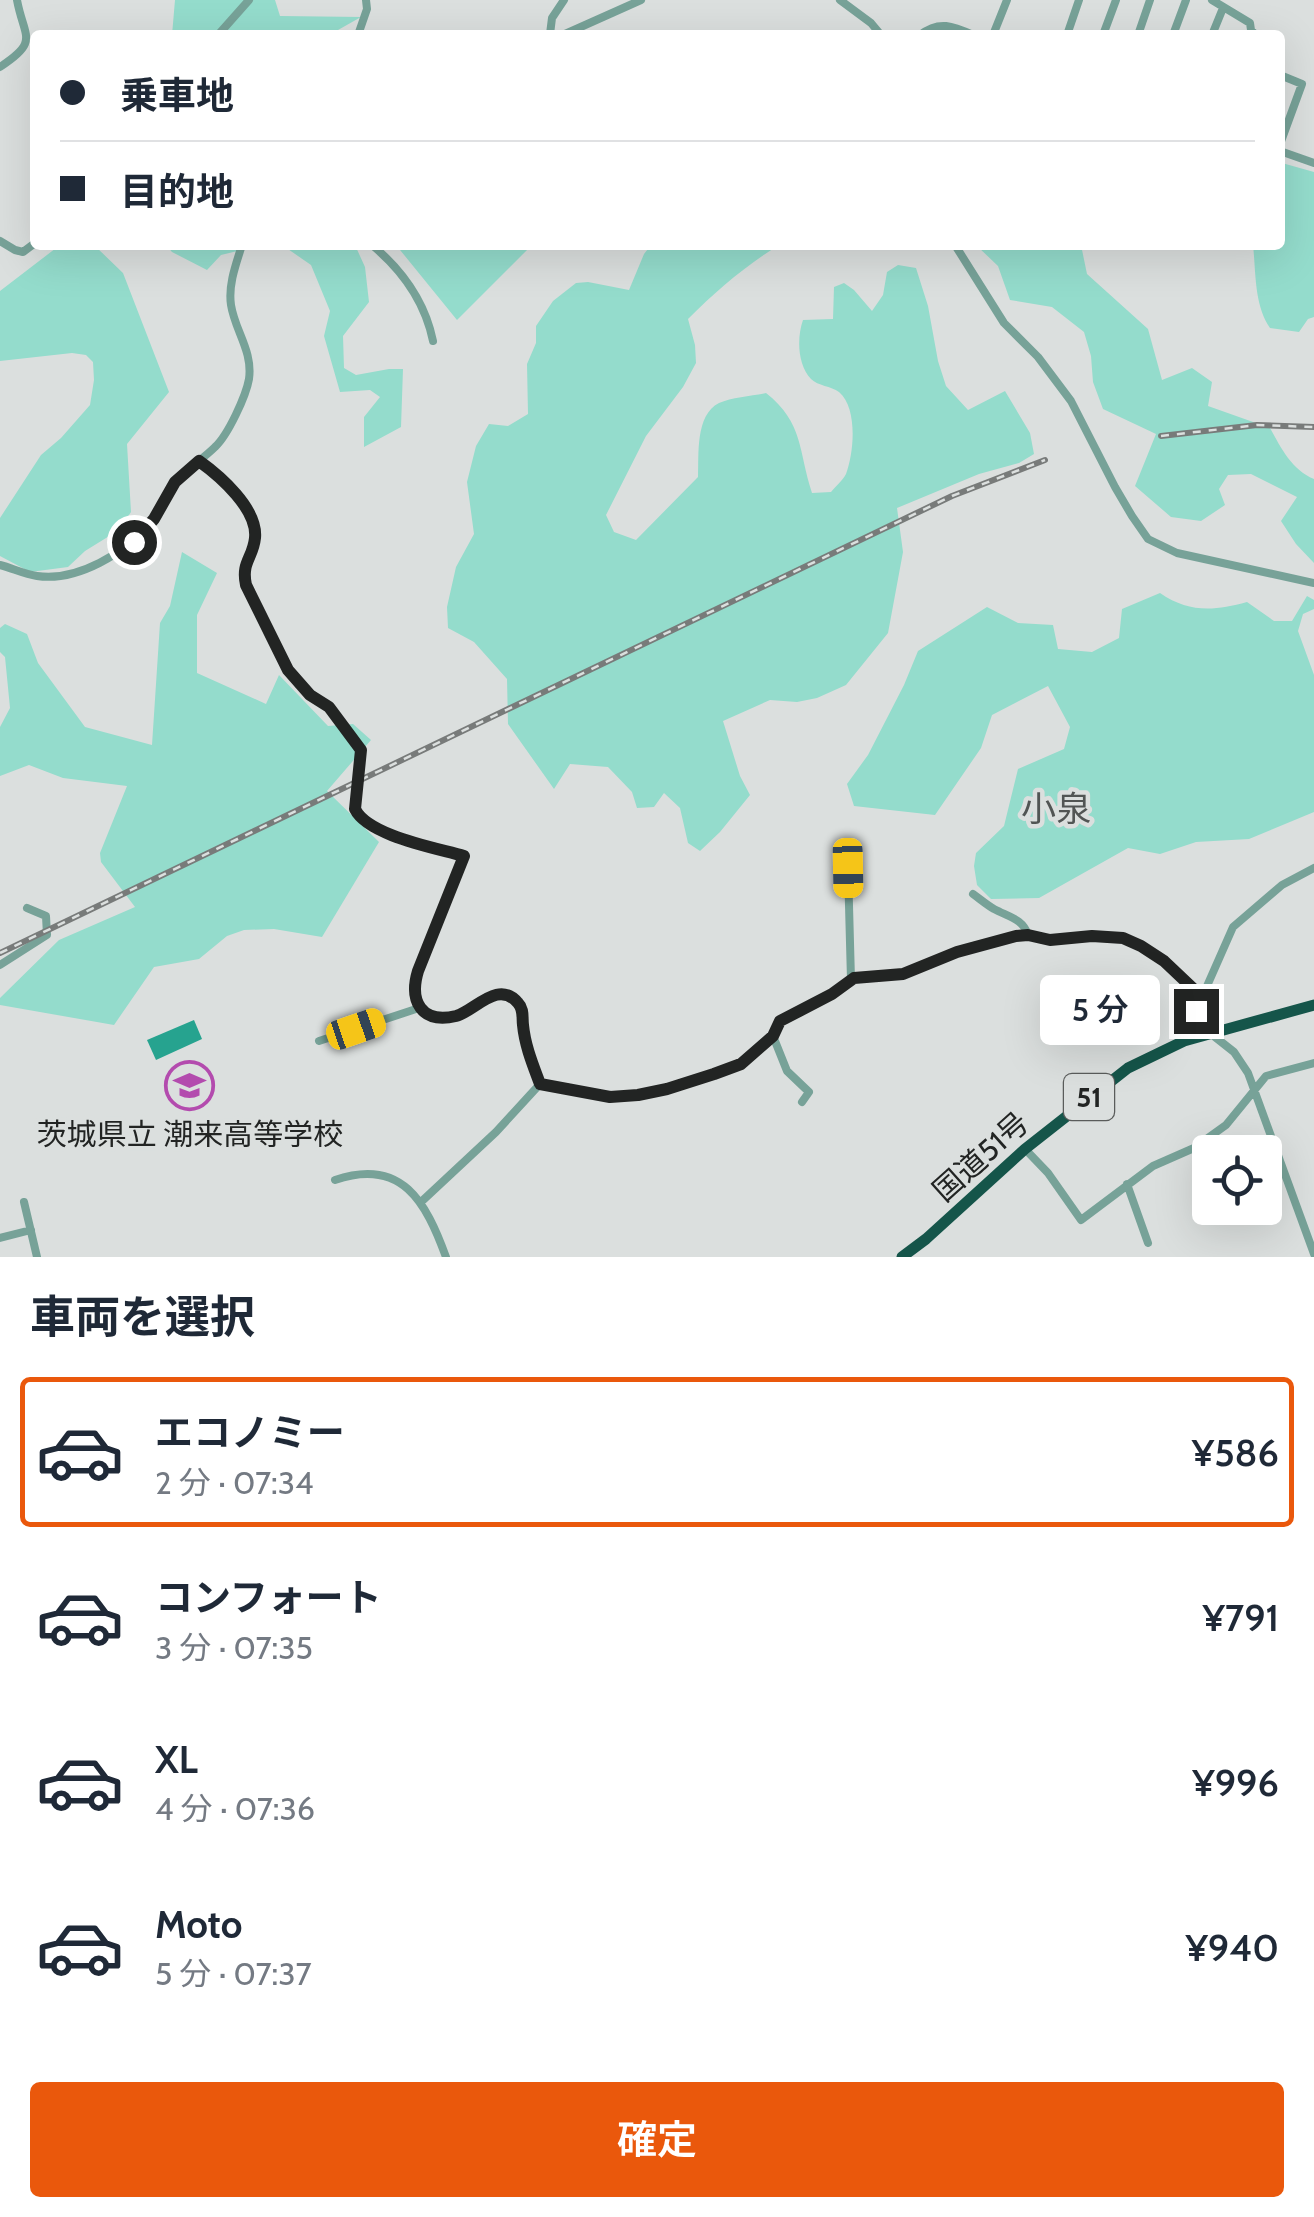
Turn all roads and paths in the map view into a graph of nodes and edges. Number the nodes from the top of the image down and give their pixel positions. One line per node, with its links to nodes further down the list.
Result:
1 (17, 0): 28 (street)
2 (249, 0): 14 (street)
3 (366, 0): 15 (street)
4 (564, 0): 16 (street)
5 (641, 0): 17 (street)
6 (840, 0): 18 (street)
7 (1007, 0): 21 (street)
8 (1079, 0): 22 (street)
9 (1116, 0): 23 (street)
10 (1150, 0): 24 (street)
11 (1186, 0): 25 (street)
12 (1212, 0): 13 (street)
13 (1223, 8): 26 (street); 27 (street)
14 (222, 30)
15 (360, 30)
16 (550, 30)
17 (573, 30)
18 (877, 30)
19 (926, 30): 20 (street)
20 (962, 30)
21 (995, 30)
22 (1069, 30)
23 (1105, 30)
24 (1140, 30)
25 (1175, 30)
26 (1214, 30)
27 (1251, 30)
28 (0, 67)
29 (1285, 77): 30 (street)
30 (1285, 133)
31 (1285, 149): 32 (street)
32 (1314, 163)
33 (0, 241): 34 (street)
34 (30, 247)
35 (240, 250): 39 (street)
36 (377, 250): 38 (street)
37 (958, 250): 41 (street)
38 (433, 341)
39 (199, 461): 40 (street); 51 (street)
40 (0, 564)
41 (1314, 583)
42 (848, 868): 48 (street)
43 (1314, 868): 49 (street)
44 (973, 894): 46 (street)
45 (27, 908): 47 (street)
46 (1028, 935): 48 (street); 49 (street)
47 (0, 965)
48 (852, 980): 53 (street)
49 (1202, 997): 55 (street)
50 (1314, 1006): 52 (highway, 国道51号 / 51)
51 (419, 1008): 54 (street); 57 (street)
52 (1210, 1033): 55 (highway, 国道51号 / 51); 58 (street)
53 (773, 1036): 57 (street); 59 (street)
54 (319, 1041)
55 (1184, 1041): 60 (highway, 国道51号 / 51)
56 (1314, 1062): 58 (street)
57 (540, 1084): 64 (street)
58 (1254, 1088): 62 (street); 68 (street)
59 (802, 1102)
60 (1025, 1149): 62 (street); 71 (highway, 国道51号 / 51)
61 (335, 1180): 64 (street)
62 (1128, 1184): 67 (street)
63 (24, 1202): 65 (street)
64 (422, 1202): 70 (street)
65 (31, 1230): 66 (street); 69 (street)
66 (0, 1238)
67 (1148, 1243)
68 (1314, 1254)
69 (38, 1257)
70 (446, 1257)
71 (902, 1257)

